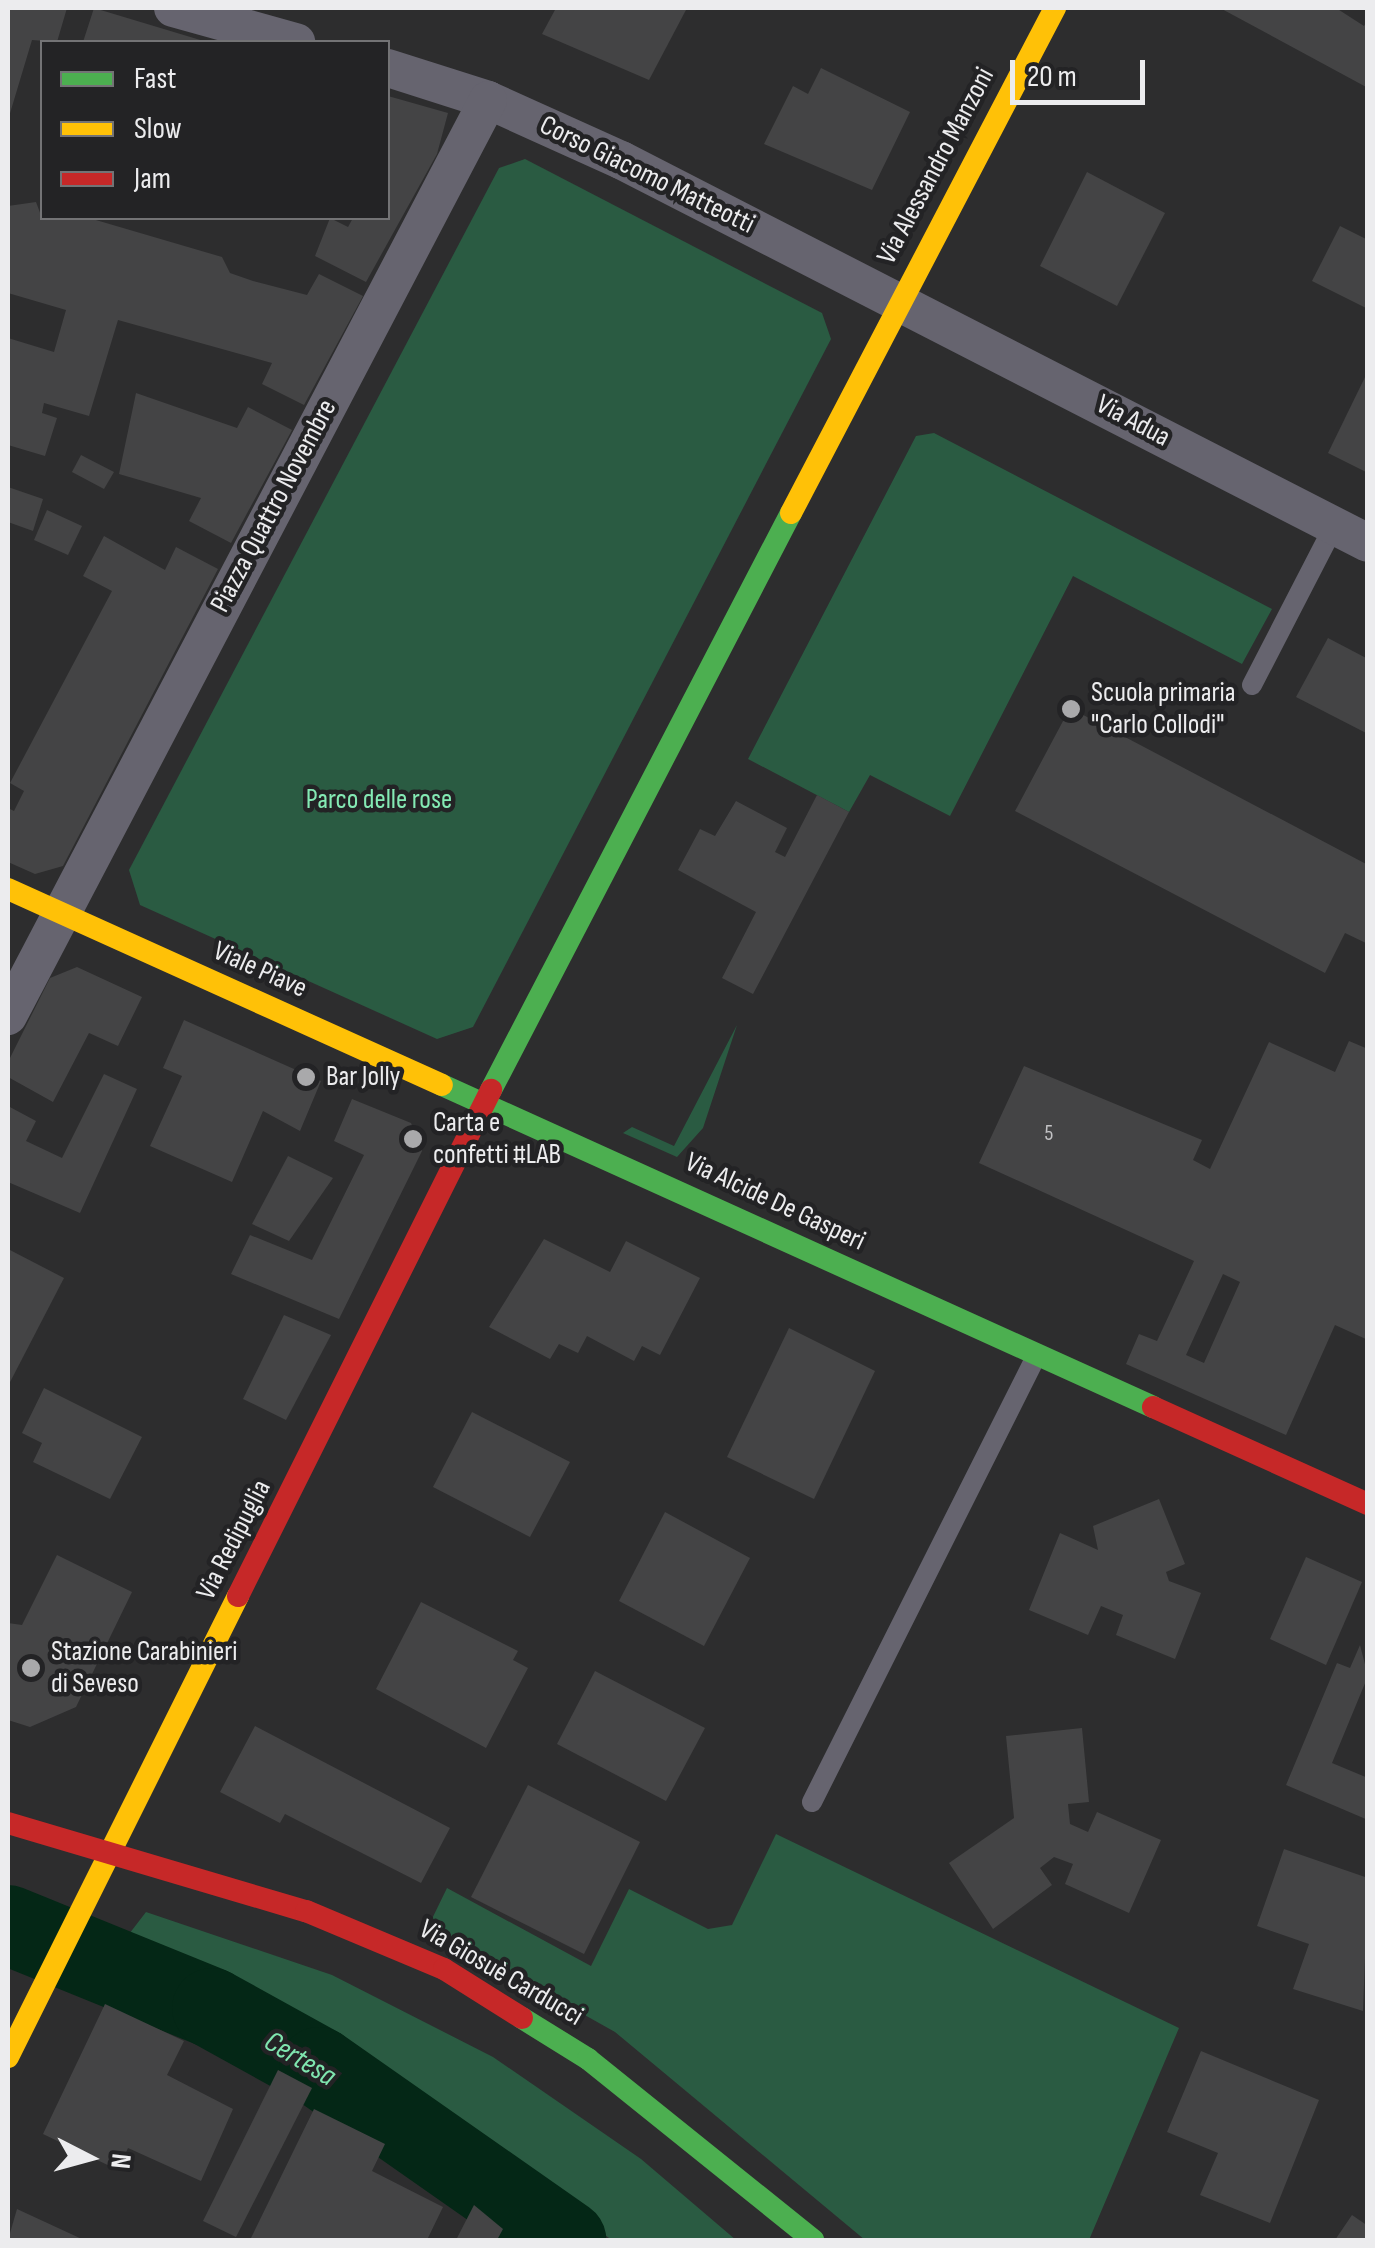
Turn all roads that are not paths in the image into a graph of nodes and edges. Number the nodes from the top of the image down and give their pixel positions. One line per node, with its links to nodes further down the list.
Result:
1 (172, 8): 3 (street)
2 (1055, 8): 6 (street, Via Alessandro Manzoni)
3 (289, 40)
4 (390, 69): 5 (street, Corso Giacomo Matteotti)
5 (488, 100): 6 (street, Corso Giacomo Matteotti); 10 (street, Piazza Quattro Novembre)
6 (898, 301): 7 (street, Via Adua); 12 (street)
7 (1351, 534): 8 (lane)
8 (1252, 686)
9 (8, 889): 10 (street, Viale Piave)
10 (62, 914): 11 (street, Piazza Quattro Novembre); 12 (street, Viale Piave)
11 (8, 1016)
12 (489, 1106): 13 (street, Via Alcide De Gasperi); 17 (street, Via Redipuglia)
13 (1037, 1355): 14 (street, Via Alcide De Gasperi); 15 (lane)
14 (1368, 1504)
15 (812, 1802)
16 (8, 1824): 17 (street, Via Giosuè Carducci)
17 (108, 1853): 18 (street, Via Redipuglia); 19 (street, Via Giosuè Carducci)
18 (8, 2057)
19 (813, 2240)

